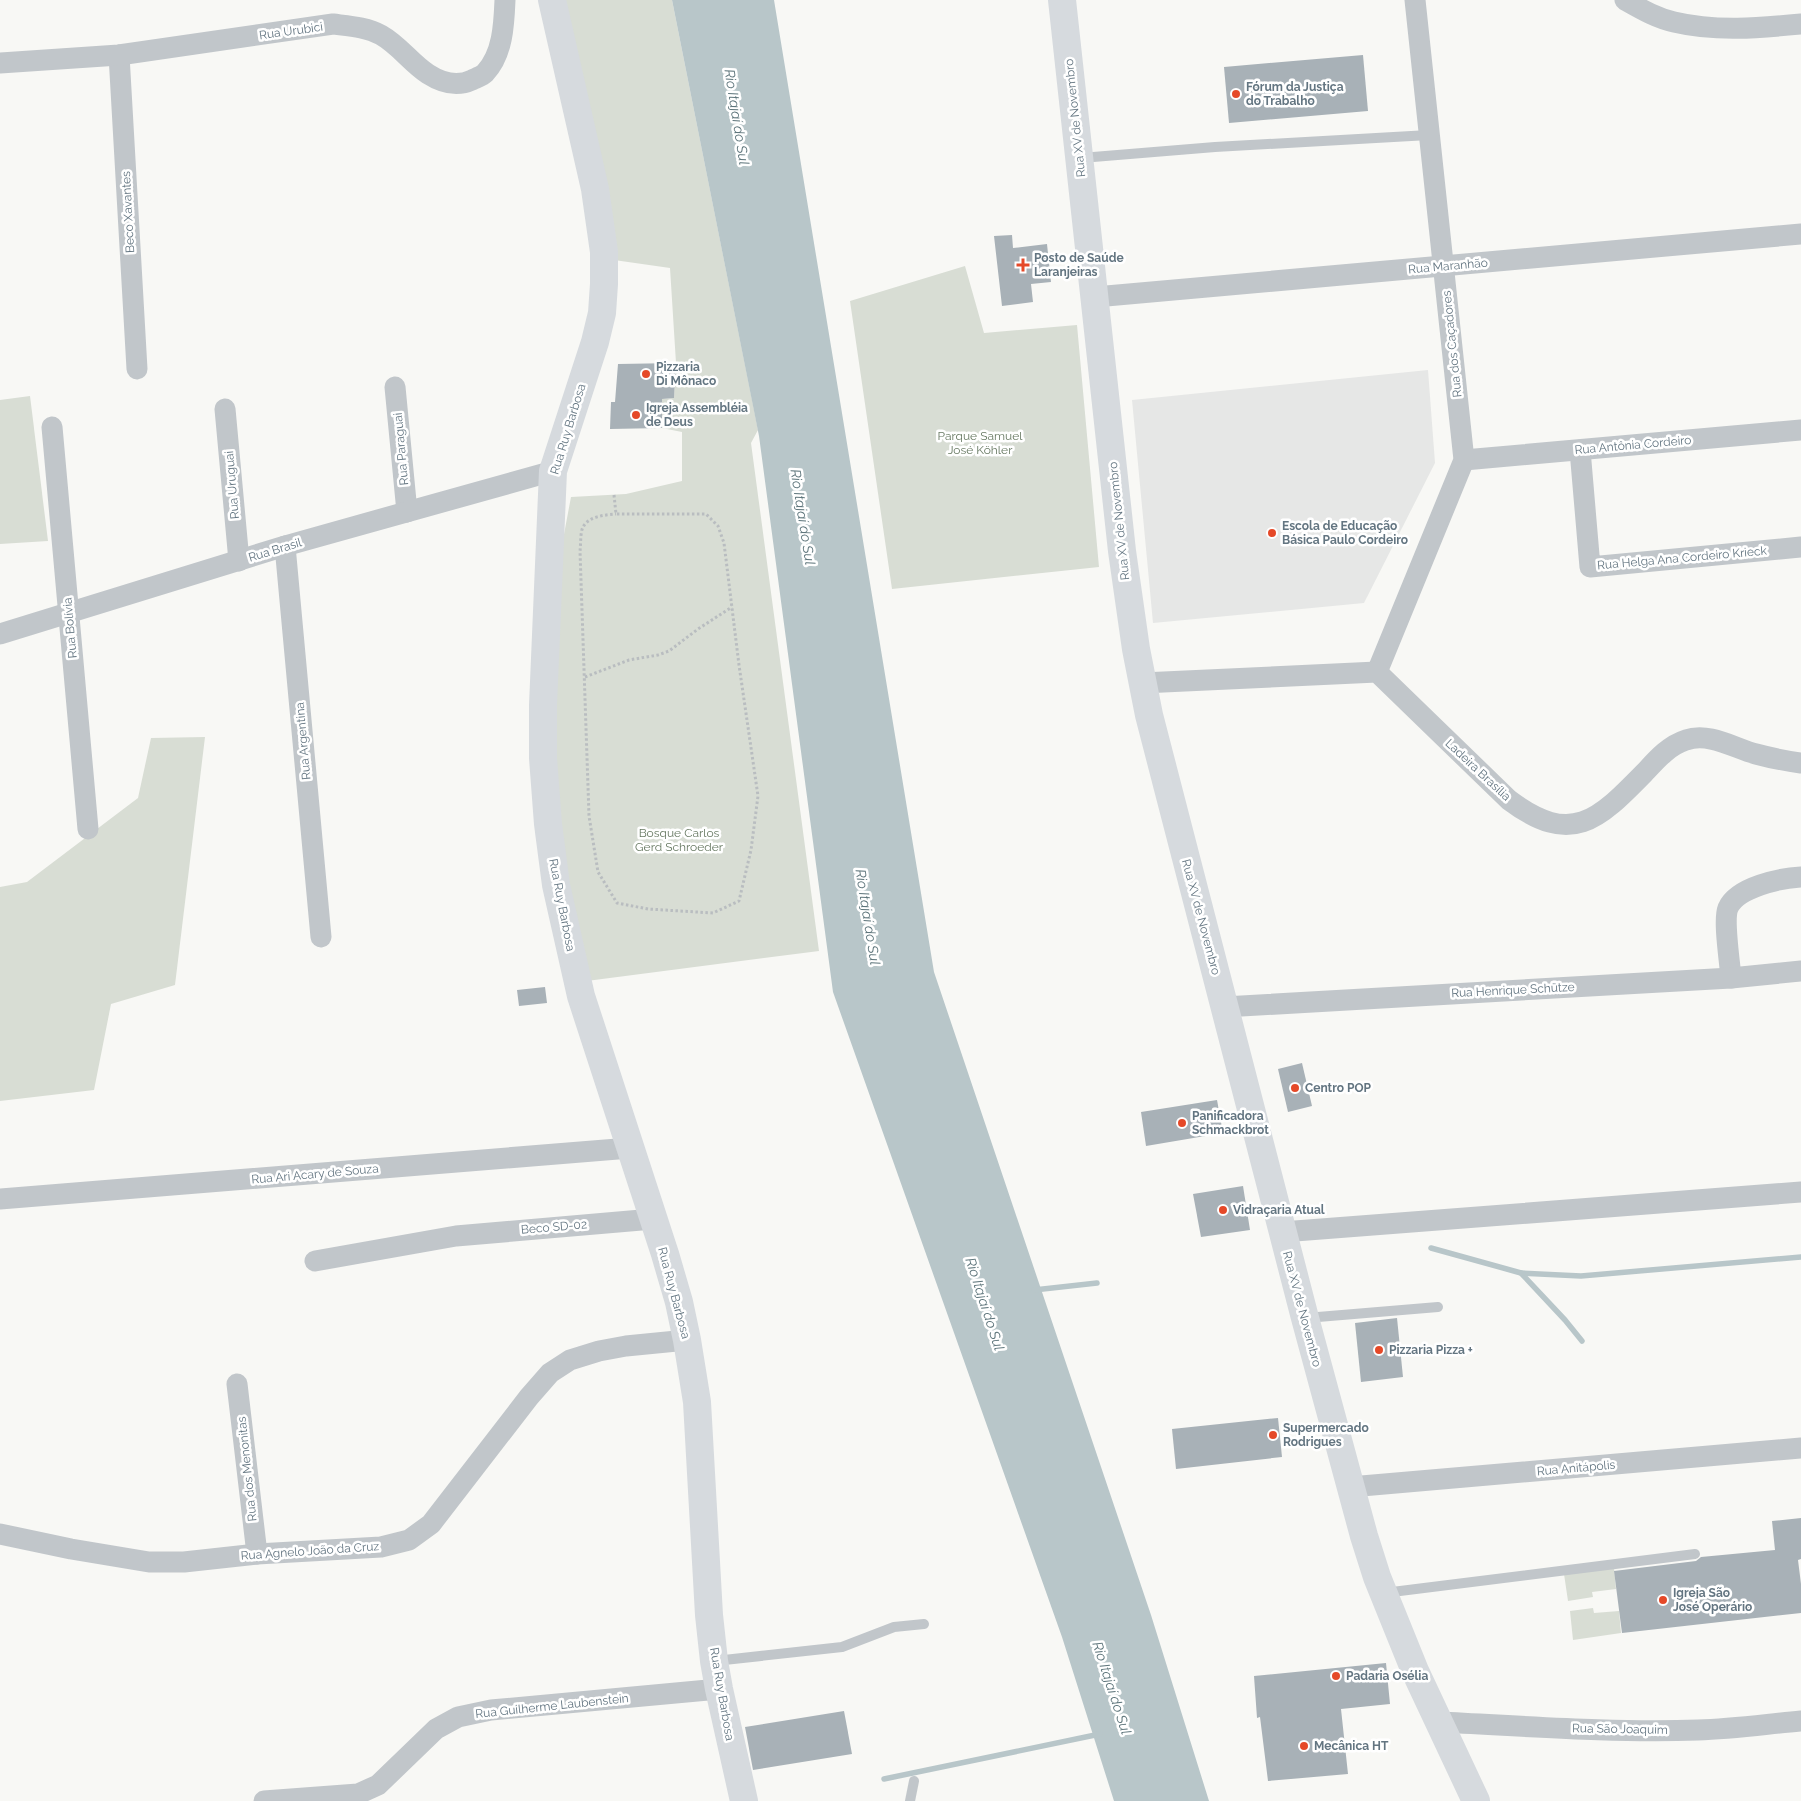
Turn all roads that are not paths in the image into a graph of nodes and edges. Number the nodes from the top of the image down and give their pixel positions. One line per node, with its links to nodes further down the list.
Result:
1 (505, 0): 7 (street, Rua Urubici)
2 (552, 0): 21 (main road, Rua Ruy Barbosa)
3 (1062, 0): 10 (main road, Rua XV de Novembro)
4 (1414, 0): 9 (street, Rua dos Caçadores)
5 (1625, 0): 6 (street)
6 (1801, 24)
7 (119, 55): 8 (street, Rua Urubici); 14 (street, Beco Xavantes)
8 (0, 63)
9 (1429, 135): 10 (lane); 12 (street, Rua dos Caçadores)
10 (1080, 158): 13 (main road, Rua XV de Novembro)
11 (1801, 234): 12 (street, Rua Maranhão)
12 (1443, 266): 13 (street, Rua Maranhão); 20 (street, Rua dos Caçadores)
13 (1095, 297): 29 (main road, Rua XV de Novembro)
14 (138, 369)
15 (395, 386): 22 (street, Rua Paraguai)
16 (225, 409): 25 (street, Rua Uruguai)
17 (52, 427): 26 (street, Rua Bolívia)
18 (1801, 430): 19 (street, Rua Antônia Cordeiro)
19 (1580, 450): 20 (street, Rua Antônia Cordeiro); 24 (street, Rua Helga Ana Cordeiro Krieck)
20 (1464, 460): 28 (street, Rua dos Caçadores)
21 (553, 471): 22 (street, Rua Brasil); 37 (main road, Rua Ruy Barbosa)
22 (407, 512): 23 (street, Rua Brasil)
23 (285, 546): 25 (street, Rua Brasil); 33 (street, Rua Argentina)
24 (1801, 547)
25 (239, 561): 26 (street, Rua Brasil)
26 (68, 613): 27 (street, Rua Brasil); 31 (street, Rua Bolívia)
27 (0, 634)
28 (1377, 672): 29 (street); 30 (street, Ladeira Brasília)
29 (1142, 683): 36 (main road, Rua XV de Novembro)
30 (1801, 764)
31 (88, 830)
32 (1801, 877): 35 (street)
33 (322, 937)
34 (1801, 971): 35 (street, Rua Henrique Schütze)
35 (1731, 978): 36 (street, Rua Henrique Schütze)
36 (1224, 1007): 41 (main road, Rua XV de Novembro)
37 (630, 1148): 39 (street, Rua Ari Acary de Souza); 40 (main road, Rua Ruy Barbosa)
38 (1801, 1192): 41 (street)
39 (0, 1199)
40 (653, 1219): 42 (street, Beco SD-02); 45 (main road, Rua Ruy Barbosa)
41 (1282, 1232): 44 (main road, Rua XV de Novembro)
42 (315, 1261)
43 (1438, 1307): 44 (lane)
44 (1304, 1318): 48 (main road, Rua XV de Novembro)
45 (687, 1340): 50 (street, Rua Agnelo João da Cruz); 54 (main road, Rua Ruy Barbosa)
46 (237, 1384): 50 (street, Rua dos Menonitas)
47 (1801, 1448): 48 (street, Rua Anitápolis)
48 (1350, 1487): 52 (main road, Rua XV de Novembro)
49 (0, 1534): 50 (street, Rua Agnelo João da Cruz)
50 (256, 1554)
51 (1695, 1554): 52 (lane)
52 (1384, 1593): 57 (main road, Rua XV de Novembro)
53 (924, 1624): 54 (lane)
54 (714, 1661): 55 (main road, Rua Ruy Barbosa)
55 (719, 1689): 59 (street, Rua Guilherme Laubenstein); 60 (main road, Rua Ruy Barbosa)
56 (1801, 1721): 57 (street, Rua São Joaquim)
57 (1439, 1722): 62 (main road, Rua XV de Novembro)
58 (914, 1782): 61 (lane)
59 (264, 1801)
60 (744, 1801)
61 (910, 1801)
62 (1476, 1801)

